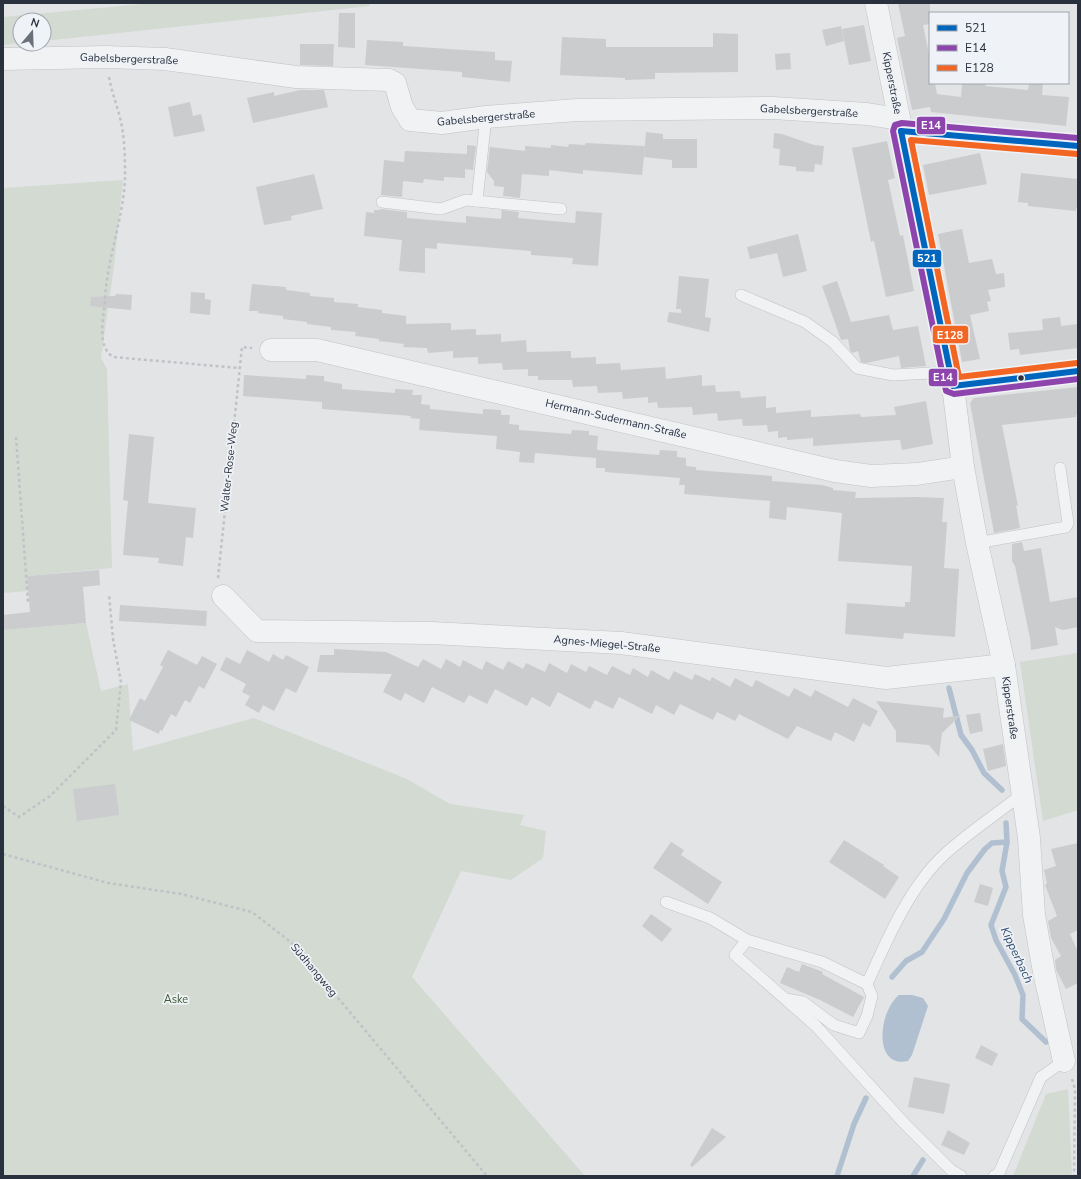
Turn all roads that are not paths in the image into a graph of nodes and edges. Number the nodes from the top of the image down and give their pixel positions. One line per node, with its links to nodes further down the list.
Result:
1 (876, 3): 4 (street, Kipperstraße)
2 (3, 59): 3 (street, Gabelsbergerstraße)
3 (486, 117): 4 (street, Gabelsbergerstraße); 6 (lane)
4 (900, 125): 5 (street, Gabelsbergerstraße); 12 (street, Kipperstraße)
5 (1078, 146)
6 (477, 201): 7 (lane); 8 (lane)
7 (382, 202)
8 (561, 209)
9 (741, 295): 12 (lane)
10 (271, 350): 13 (street, Hermann-Sudermann-Straße)
11 (1078, 371): 12 (street)
12 (951, 379): 13 (street, Kipperstraße)
13 (963, 467): 15 (street, Kipperstraße)
14 (1060, 468): 15 (lane)
15 (977, 543): 17 (street, Kipperstraße)
16 (220, 589): 17 (street, Agnes-Miegel-Straße)
17 (1004, 665): 18 (street, Kipperstraße)
18 (1022, 794): 21 (lane); 23 (street, Kipperstraße)
19 (666, 902): 20 (lane)
20 (747, 940): 21 (lane); 22 (lane)
21 (867, 984): 22 (lane)
22 (784, 999): 24 (lane)
23 (1064, 1061): 25 (lane)
24 (961, 1176)
25 (994, 1176)

